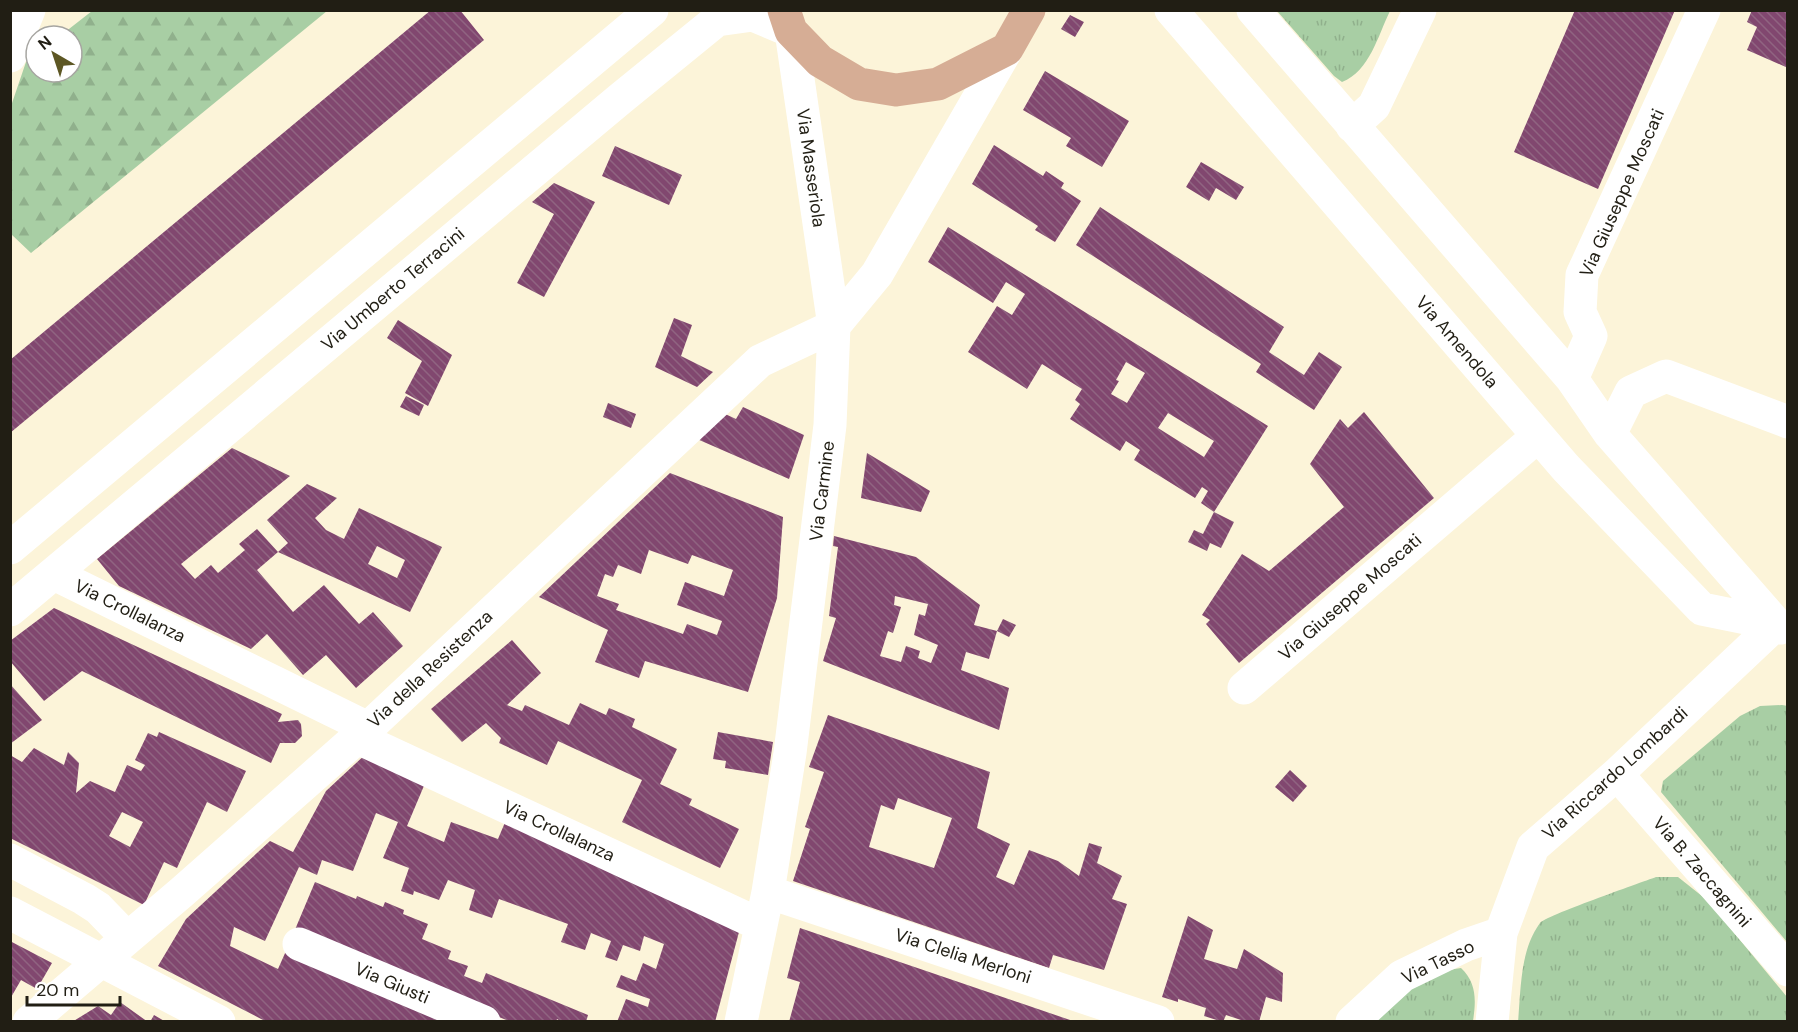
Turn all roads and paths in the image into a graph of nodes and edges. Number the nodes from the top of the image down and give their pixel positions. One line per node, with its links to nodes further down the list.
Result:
1 (29, 10): 10 (street)
2 (1029, 10): 9 (main road)
3 (1171, 10): 16 (street, Via Amendola)
4 (1253, 10): 11 (street)
5 (1420, 10): 11 (street)
6 (1704, 10): 13 (street, Via Giuseppe Moscati)
7 (648, 12): 17 (street)
8 (788, 20): 9 (main road); 12 (street, Via Masseriola); 18 (street, Via Umberto Terracini)
9 (1007, 49): 12 (street)
10 (10, 56)
11 (1352, 126): 13 (street)
12 (834, 326): 22 (street, Via della Resistenza); 25 (street, Via Carmine)
13 (1572, 379): 15 (street)
14 (1788, 422): 15 (street)
15 (1610, 434): 20 (street)
16 (1538, 435): 20 (street, Via Amendola); 21 (street, Via Giuseppe Moscati)
17 (10, 548)
18 (54, 574): 19 (street, Via Umberto Terracini); 22 (street, Via Crollalanza)
19 (10, 610)
20 (1782, 629): 23 (street, Via Riccardo Lombardi)
21 (1244, 688)
22 (362, 732): 27 (street, Via Crollalanza); 29 (street, Via della Resistenza)
23 (1617, 774): 28 (street, Via Riccardo Lombardi); 32 (street, Via B. Zaccagnini)
24 (10, 860): 29 (street)
25 (768, 892): 27 (street, Via Carmine); 33 (street, Via Clelia Merloni)
26 (10, 913): 31 (street)
27 (761, 925): 37 (street, Via Carmine)
28 (1501, 933): 38 (street, Via Tasso); 39 (street, Via Riccardo Lombardi)
29 (127, 938): 31 (street, Via della Resistenza)
30 (299, 944): 36 (street, Via Giusti)
31 (100, 960): 34 (street, Via della Resistenza); 35 (street)
32 (1788, 970)
33 (1143, 1019)
34 (29, 1022)
35 (219, 1022)
36 (484, 1022)
37 (741, 1022)
38 (1352, 1022)
39 (1492, 1022)

